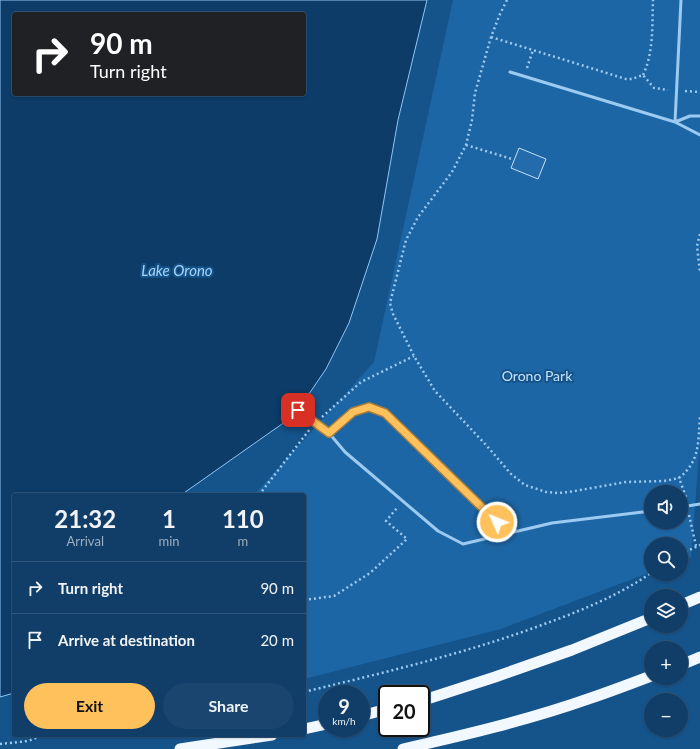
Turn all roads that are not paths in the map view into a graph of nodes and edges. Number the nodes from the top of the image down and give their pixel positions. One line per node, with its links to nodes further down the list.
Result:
1 (681, 0): 4 (lane)
2 (510, 72): 4 (lane)
3 (700, 116): 4 (lane)
4 (675, 122): 5 (lane)
5 (700, 135)
6 (298, 410): 7 (lane)
7 (329, 433): 11 (lane); 11 (lane)
8 (700, 504): 9 (lane)
9 (688, 506)
10 (644, 512): 11 (lane)
11 (508, 534)
12 (700, 597): 13 (highway)
13 (688, 602)
14 (644, 621): 18 (highway)
15 (700, 658): 16 (highway)
16 (688, 662)
17 (644, 679): 23 (highway)
18 (430, 698)
19 (318, 726): 20 (highway)
20 (306, 729)
21 (259, 737): 22 (highway)
22 (180, 749)
23 (403, 749)

